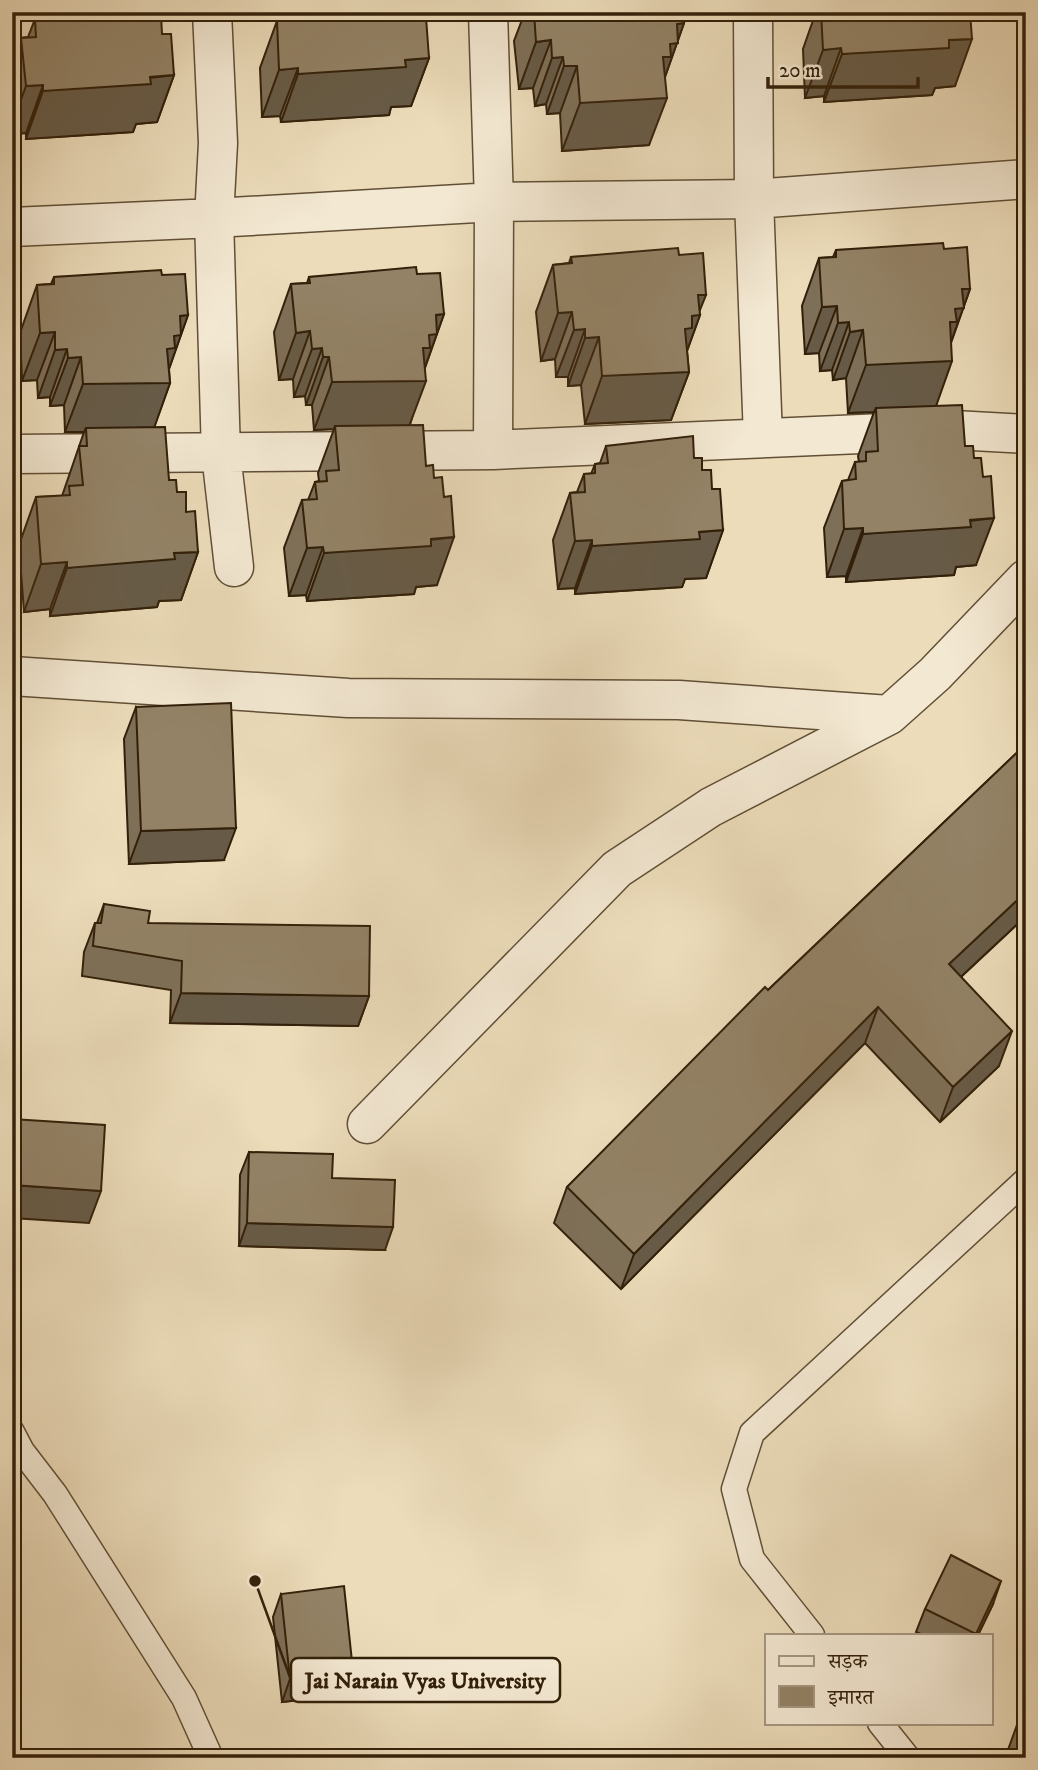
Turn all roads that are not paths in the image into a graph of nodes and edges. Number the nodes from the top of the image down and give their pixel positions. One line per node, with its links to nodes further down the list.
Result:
1 (212, 12): 7 (street)
2 (488, 12): 6 (street)
3 (752, 12): 5 (street)
4 (1026, 179): 5 (street)
5 (754, 199): 6 (street); 10 (street)
6 (494, 202): 7 (street); 11 (street)
7 (214, 218): 8 (street); 13 (street)
8 (12, 227)
9 (1026, 434): 10 (street)
10 (763, 438): 11 (street)
11 (494, 450): 13 (street)
12 (12, 454): 13 (street)
13 (221, 454): 14 (street)
14 (234, 567)
15 (1026, 579): 17 (street)
16 (12, 676): 17 (street)
17 (889, 716): 18 (street)
18 (366, 1124)
19 (1026, 1180): 21 (lane)
20 (12, 1432): 23 (lane)
21 (811, 1634)
22 (881, 1724): 24 (lane)
23 (211, 1758)
24 (908, 1758)

